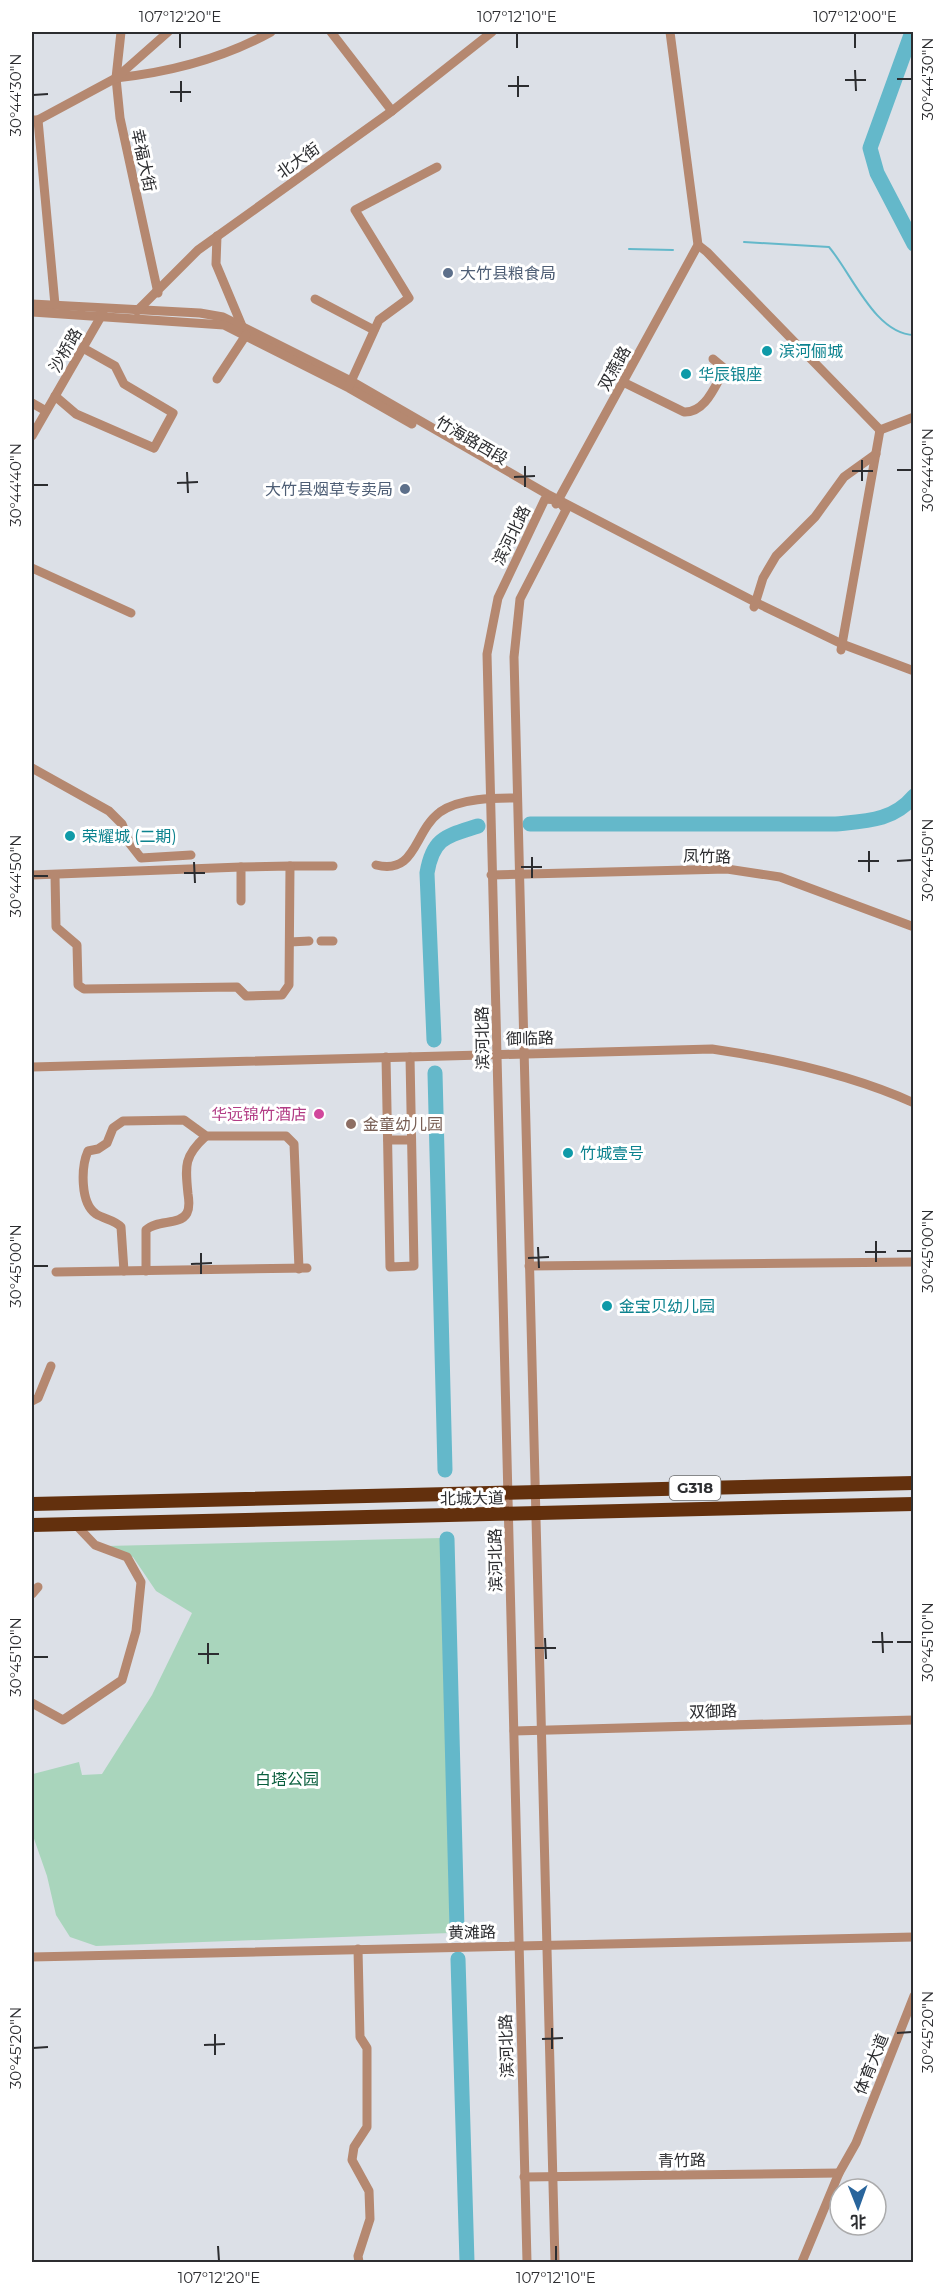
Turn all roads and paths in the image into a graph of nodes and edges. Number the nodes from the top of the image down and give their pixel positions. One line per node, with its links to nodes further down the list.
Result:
1 (121, 32): 8 (street, 幸福大街)
2 (168, 32): 8 (street)
3 (271, 32): 8 (street)
4 (331, 32): 9 (street)
5 (492, 32): 7 (street, 北大街)
6 (670, 32): 13 (street)
7 (481, 35): 9 (street, 北大街)
8 (116, 78): 10 (street); 14 (street, 幸福大街)
9 (392, 111): 12 (street, 北大街)
10 (35, 120): 17 (street)
11 (437, 167): 22 (street)
12 (217, 236): 14 (street, 北大街); 23 (street)
13 (698, 245): 27 (street, 双燕路); 33 (street)
14 (158, 293): 18 (street, 北大街)
15 (315, 299): 22 (street)
16 (32, 303): 17 (street, 竹海路西段)
17 (55, 305): 20 (street, 竹海路西段)
18 (138, 310): 20 (street, 竹海路西段); 21 (street, 北大街); 23 (street, 竹海路西段)
19 (32, 312): 20 (street, 竹海路西段)
20 (102, 314): 21 (street, 竹海路西段); 24 (street, 沙桥路)
21 (128, 319): 23 (street, 竹海路西段)
22 (374, 330): 28 (street)
23 (244, 331): 26 (street); 28 (street, 竹海路西段)
24 (83, 348): 29 (street, 沙桥路); 29 (street)
25 (713, 359): 27 (street)
26 (218, 379)
27 (623, 382): 37 (street, 双燕路)
28 (350, 385): 36 (street, 竹海路西段); 37 (street, 竹海路西段)
29 (55, 396): 31 (street, 沙桥路)
30 (32, 403): 31 (street)
31 (46, 411): 34 (street, 沙桥路)
32 (914, 417): 33 (street)
33 (880, 430): 35 (street)
34 (32, 436)
35 (876, 454): 40 (street); 42 (street)
36 (545, 499): 37 (street, 滨河北路); 46 (street, 滨河北路)
37 (557, 502): 38 (street); 40 (street, 竹海路西段)
38 (566, 510): 40 (street, 竹海路西段); 45 (street)
39 (32, 568): 41 (street)
40 (755, 605): 42 (street, 竹海路西段)
41 (131, 613)
42 (842, 647): 43 (street, 竹海路西段)
43 (912, 672)
44 (32, 768): 47 (street)
45 (518, 800): 46 (street); 52 (street)
46 (490, 801): 48 (street); 55 (street, 滨河北路)
47 (191, 855)
48 (376, 865)
49 (290, 866): 50 (street); 51 (street); 61 (street)
50 (333, 866)
51 (241, 867): 54 (street); 56 (street)
52 (520, 874): 55 (street, 凤竹路); 57 (street, 凤竹路); 62 (street)
53 (32, 875): 54 (street)
54 (55, 875): 61 (street)
55 (491, 875): 63 (street, 滨河北路)
56 (241, 901)
57 (914, 927)
58 (309, 941): 61 (street)
59 (321, 941): 60 (street)
60 (333, 941)
61 (290, 942)
62 (524, 1053): 63 (street, 御临路); 67 (street, 御临路); 72 (street)
63 (497, 1054): 65 (street, 御临路); 80 (street, 滨河北路)
64 (386, 1057): 65 (street, 御临路); 66 (street, 御临路); 69 (street)
65 (412, 1057): 70 (street)
66 (32, 1067)
67 (914, 1103)
68 (207, 1136): 73 (street); 74 (street); 74 (street)
69 (388, 1140): 70 (street); 70 (street)
70 (411, 1140)
71 (914, 1262): 72 (street)
72 (529, 1266): 79 (street)
73 (124, 1271): 74 (street); 75 (street)
74 (146, 1271)
75 (56, 1272)
76 (51, 1366): 77 (street)
77 (32, 1401)
78 (914, 1483): 79 (highway, 北城大道 / G318)
79 (536, 1492): 80 (highway, 北城大道 / G318); 83 (street)
80 (509, 1493): 81 (highway, 北城大道 / G318); 84 (street, 滨河北路)
81 (32, 1504)
82 (914, 1504): 83 (highway, 北城大道 / G318)
83 (536, 1513): 84 (highway, 北城大道 / G318); 89 (street)
84 (509, 1514): 85 (highway, 北城大道 / G318); 90 (street, 滨河北路)
85 (75, 1524): 86 (highway, 北城大道 / G318); 87 (street)
86 (32, 1525)
87 (32, 1703)
88 (914, 1720): 89 (street, 双御路)
89 (541, 1730): 90 (street, 双御路); 92 (street)
90 (514, 1731): 93 (street, 滨河北路)
91 (914, 1936): 92 (street, 黄滩路)
92 (546, 1945): 93 (street, 黄滩路); 98 (street)
93 (518, 1946): 94 (street, 黄滩路); 99 (street, 滨河北路)
94 (358, 1949): 95 (street, 黄滩路); 100 (street)
95 (32, 1957)
96 (914, 1996): 97 (street, 体育大道)
97 (839, 2173): 98 (street, 青竹路); 103 (street, 体育大道)
98 (552, 2176): 99 (street, 青竹路); 102 (street)
99 (524, 2177): 101 (street, 滨河北路)
100 (359, 2262)
101 (527, 2262)
102 (555, 2262)
103 (802, 2262)

